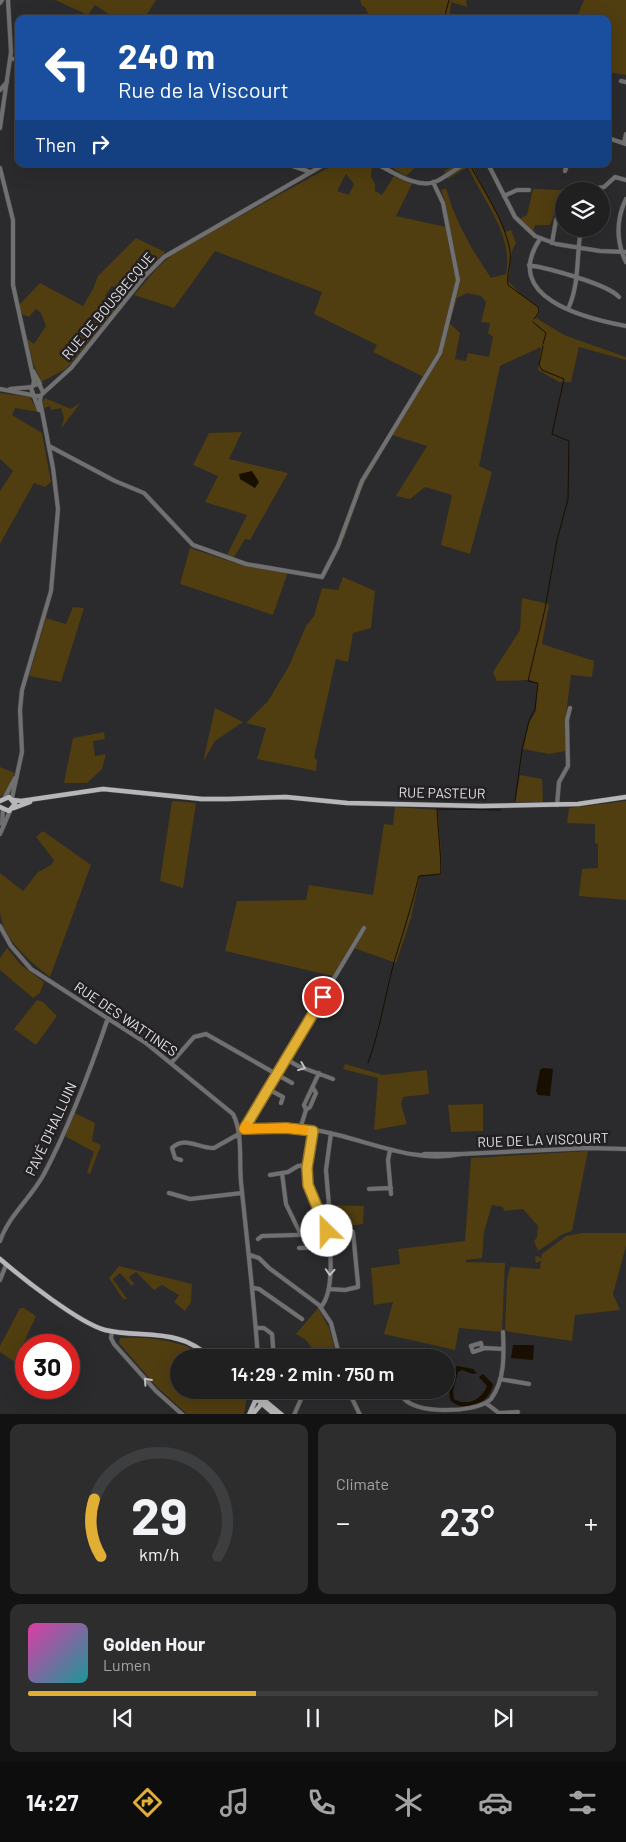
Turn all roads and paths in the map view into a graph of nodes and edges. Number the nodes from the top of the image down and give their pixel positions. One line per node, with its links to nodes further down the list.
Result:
1 (2, 0): 3 (street)
2 (8, 0): 4 (street)
3 (0, 3)
4 (11, 58): 5 (street); 6 (street)
5 (15, 60)
6 (8, 81): 9 (street); 10 (street)
7 (621, 81): 8 (street)
8 (626, 82)
9 (0, 90)
10 (0, 128)
11 (626, 134): 13 (street)
12 (611, 139): 13 (street)
13 (625, 143)
14 (296, 167): 22 (street)
15 (319, 167): 22 (street, RUE DE BOUSBECQUE)
16 (383, 167): 24 (street)
17 (460, 167): 24 (street)
18 (490, 167): 27 (street)
19 (566, 167): 21 (street)
20 (0, 168): 41 (street)
21 (565, 171)
22 (310, 172): 42 (street, RUE DE BOUSBECQUE)
23 (626, 180): 25 (street)
24 (433, 182): 49 (street)
25 (609, 182)
26 (528, 190): 27 (street)
27 (504, 196): 31 (street)
28 (626, 199): 34 (street)
29 (555, 226): 32 (street)
30 (580, 237): 33 (street)
31 (540, 238): 32 (street); 36 (street)
32 (552, 243): 33 (street)
33 (578, 248): 34 (street); 37 (street)
34 (624, 252): 35 (street)
35 (626, 262)
36 (529, 265): 37 (street); 39 (street)
37 (578, 278): 38 (street); 39 (street)
38 (619, 297)
39 (568, 309): 40 (street)
40 (626, 326)
41 (29, 359): 43 (street); 44 (street)
42 (64, 375): 44 (street, RUE DE BOUSBECQUE); 46 (street, RUE DE BOUSBECQUE)
43 (32, 386): 44 (street); 45 (street); 47 (street)
44 (41, 386): 46 (street)
45 (0, 389): 47 (street)
46 (42, 394): 47 (street); 48 (street)
47 (33, 395): 48 (street)
48 (43, 421): 49 (street)
49 (49, 446): 51 (street)
50 (570, 708): 56 (street)
51 (21, 762): 54 (street); 55 (street)
52 (46, 797): 55 (main road, RUE PASTEUR); 56 (main road, RUE PASTEUR); 58 (main road, RUE PASTEUR)
53 (626, 797): 56 (main road, RUE PASTEUR)
54 (2, 799): 55 (main road, RUE PASTEUR); 57 (main road)
55 (13, 799): 58 (main road)
56 (557, 805)
57 (2, 808): 58 (main road); 59 (street)
58 (12, 809): 59 (street)
59 (0, 833)
60 (0, 926): 62 (street, RUE DES WATTINES)
61 (364, 928): 63 (street)
62 (108, 1018): 64 (street, RUE DES WATTINES); 91 (street, PAVÉ D'HALLUIN)
63 (286, 1059): 65 (street); 66 (street, one-way to 66)
64 (172, 1062): 65 (street); 74 (street, RUE DES WATTINES)
65 (277, 1073): 68 (street); 69 (street)
66 (319, 1073): 67 (street); 72 (street)
67 (333, 1078)
68 (292, 1083)
69 (268, 1088): 70 (street); 71 (street)
70 (281, 1103)
71 (244, 1129): 72 (street, RUE DE LA VISCOURT); 74 (street, RUE DE LA VISCOURT)
72 (300, 1129): 73 (street, RUE DE LA VISCOURT)
73 (313, 1131): 75 (street, RUE DE LA VISCOURT); 79 (street)
74 (238, 1133): 78 (street, RUE DE LA VISCOURT); 85 (street)
75 (331, 1133): 77 (street, RUE DE LA VISCOURT); 87 (street)
76 (626, 1149): 77 (street, RUE DE LA VISCOURT)
77 (390, 1150): 82 (street)
78 (181, 1160)
79 (307, 1165): 80 (street); 88 (street)
80 (282, 1173): 81 (street); 89 (street)
81 (270, 1175)
82 (390, 1188): 83 (street); 86 (street)
83 (369, 1189)
84 (169, 1193): 85 (street)
85 (242, 1193): 94 (street)
86 (391, 1194)
87 (330, 1206)
88 (327, 1233): 89 (street); 92 (street); 99 (street)
89 (301, 1235): 90 (street)
90 (258, 1239)
91 (0, 1241)
92 (330, 1247): 93 (street); 99 (street, one-way to 99)
93 (299, 1248)
94 (250, 1258): 98 (street); 100 (street)
95 (0, 1259): 96 (main road)
96 (6, 1265): 97 (street); 103 (main road)
97 (0, 1280)
98 (254, 1288): 101 (street); 102 (street)
99 (329, 1289): 100 (street)
100 (321, 1308): 110 (street)
101 (302, 1319)
102 (256, 1328): 108 (street); 109 (street)
103 (112, 1331): 107 (main road); 121 (street, one-way to 103)
104 (504, 1332): 106 (street)
105 (482, 1348): 106 (street)
106 (503, 1348): 111 (street)
107 (198, 1349)
108 (257, 1349)
109 (273, 1349)
110 (338, 1349)
111 (500, 1379): 112 (street); 119 (street)
112 (529, 1384)
113 (258, 1399): 122 (main road)
114 (259, 1399): 118 (main road)
115 (302, 1399): 125 (street)
116 (352, 1399): 126 (street)
117 (402, 1399): 127 (street)
118 (263, 1402): 122 (main road); 123 (main road); 124 (main road)
119 (486, 1404): 120 (street); 127 (street)
120 (518, 1412)
121 (183, 1414)
122 (250, 1414)
123 (275, 1414)
124 (282, 1414)
125 (294, 1414)
126 (360, 1414)
127 (443, 1414)

